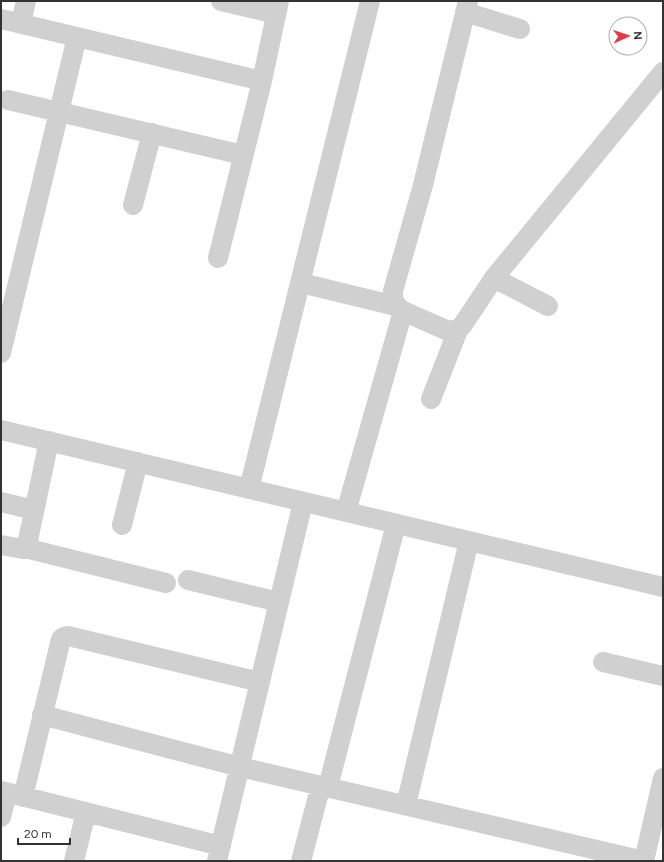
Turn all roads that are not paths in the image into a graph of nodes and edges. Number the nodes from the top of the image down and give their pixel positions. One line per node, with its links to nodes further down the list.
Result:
1 (26, 1): 7 (street)
2 (221, 1): 5 (street)
3 (370, 1): 19 (street)
4 (467, 6): 8 (street); 21 (street)
5 (277, 8): 11 (street)
6 (1, 19): 7 (street)
7 (21, 23): 9 (street)
8 (520, 29)
9 (76, 37): 11 (street); 13 (street)
10 (663, 72): 18 (street)
11 (262, 81): 15 (street)
12 (8, 100): 13 (street)
13 (59, 111): 14 (street); 23 (street)
14 (152, 133): 15 (street); 16 (street)
15 (243, 155): 17 (street)
16 (133, 205)
17 (218, 258)
18 (494, 278): 20 (street); 22 (street)
19 (300, 283): 21 (street); 28 (street)
20 (548, 306)
21 (400, 309): 22 (street); 32 (street)
22 (458, 330): 24 (street)
23 (1, 353)
24 (431, 399)
25 (1, 430): 26 (street)
26 (49, 441): 27 (street); 31 (street)
27 (138, 462): 28 (street); 34 (street)
28 (250, 488): 30 (street)
29 (1, 502): 31 (street)
30 (303, 502): 32 (street); 41 (street)
31 (34, 510): 37 (street)
32 (346, 512): 33 (street)
33 (396, 524): 35 (street); 48 (street)
34 (122, 525)
35 (469, 541): 40 (street); 50 (street)
36 (1, 545): 37 (street)
37 (29, 549): 39 (street)
38 (188, 580): 41 (street)
39 (166, 583)
40 (663, 587)
41 (279, 602): 44 (street)
42 (603, 662): 43 (street)
43 (663, 676)
44 (260, 682): 45 (street); 46 (street)
45 (42, 715): 46 (street); 49 (street)
46 (240, 766): 48 (street); 53 (street)
47 (663, 778): 56 (street)
48 (324, 786): 50 (street); 55 (street)
49 (10, 794): 51 (street); 52 (street)
50 (406, 805): 56 (street)
51 (86, 812): 53 (street); 54 (street)
52 (1, 817)
53 (219, 853)
54 (74, 861)
55 (301, 861)
56 (643, 861)

